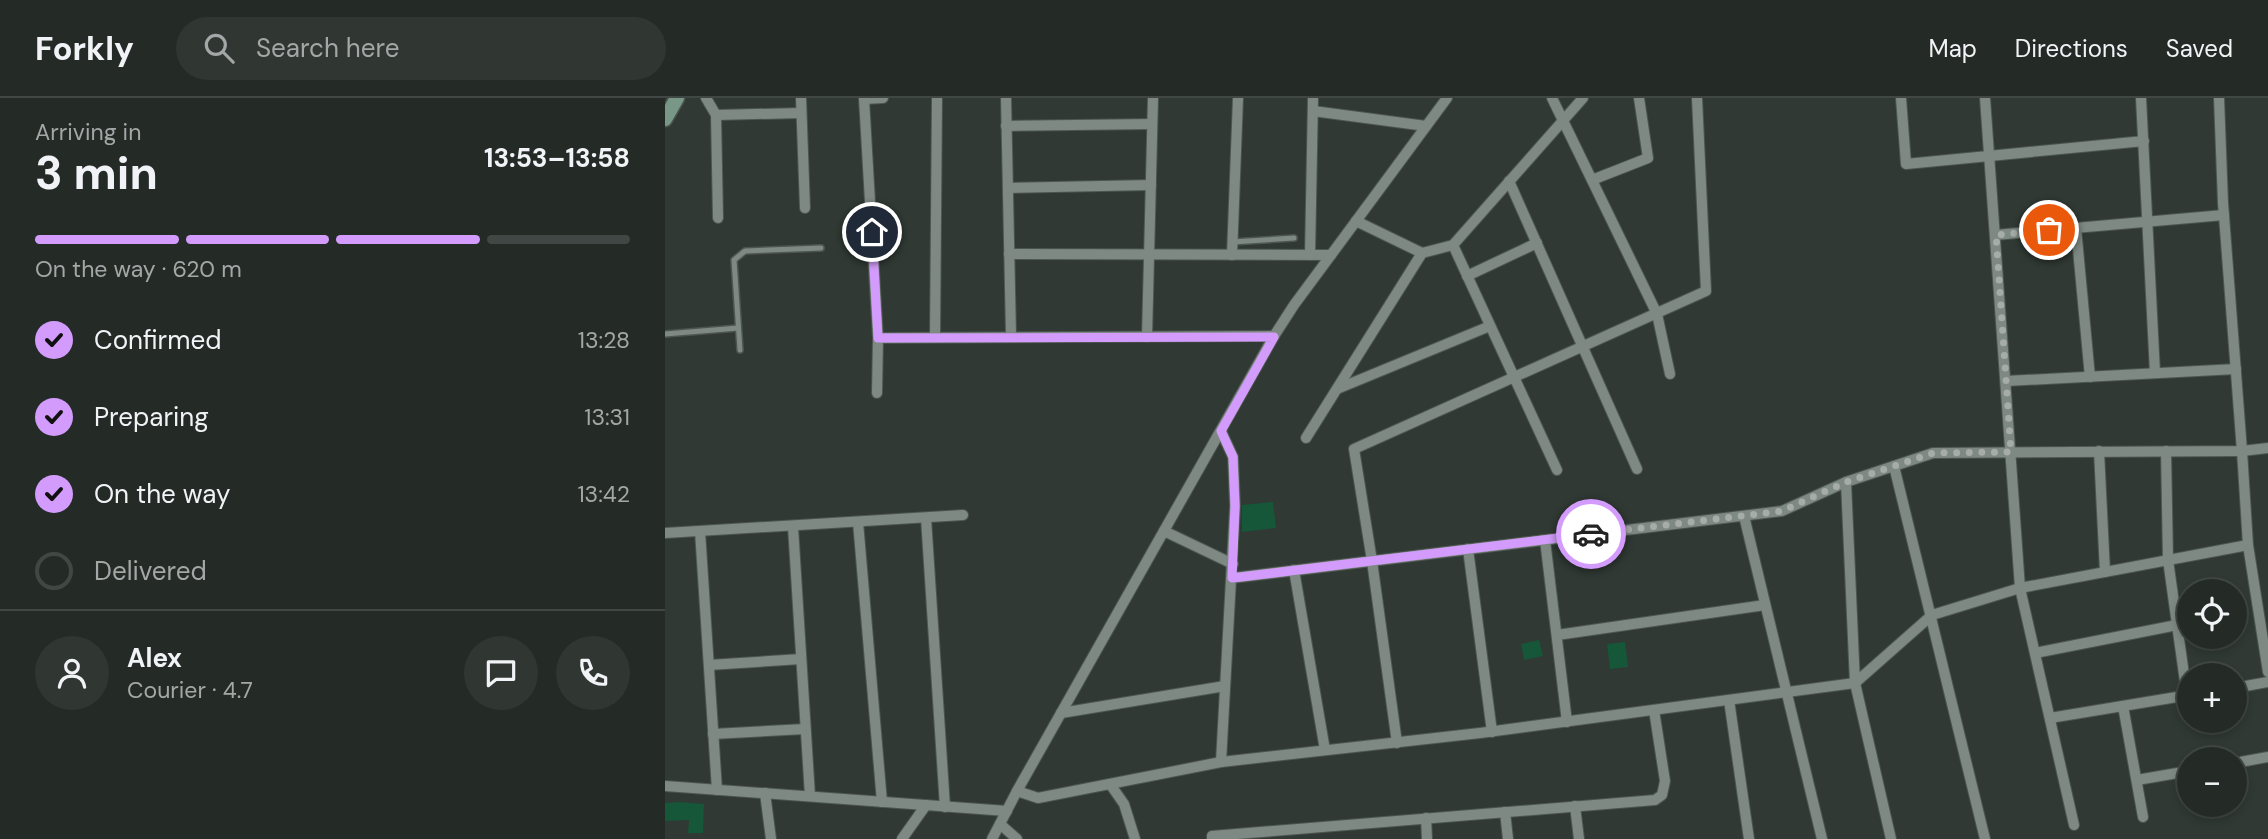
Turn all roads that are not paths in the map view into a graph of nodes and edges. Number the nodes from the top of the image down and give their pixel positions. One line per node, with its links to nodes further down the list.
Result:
1 (677, 98): 22 (street)
2 (706, 98): 21 (street)
3 (801, 98): 20 (street)
4 (883, 98): 60 (street)
5 (937, 98): 57 (street)
6 (1006, 98): 25 (street)
7 (1153, 98): 24 (street)
8 (1238, 98): 41 (street)
9 (1313, 98): 19 (street)
10 (1447, 98): 26 (street)
11 (1552, 98): 23 (street)
12 (1583, 98): 23 (street)
13 (1639, 98): 29 (street)
14 (1697, 98): 52 (street)
15 (1901, 98): 28 (street)
16 (1985, 98): 28 (street)
17 (2141, 98): 27 (street)
18 (2219, 98): 34 (street)
19 (1313, 111): 26 (street); 47 (street)
20 (801, 113): 21 (street); 33 (street)
21 (716, 115): 35 (street)
22 (665, 119)
23 (1563, 120): 29 (street); 30 (street)
24 (1152, 124): 25 (street); 31 (street)
25 (1006, 126): 32 (street)
26 (1426, 126): 36 (street)
27 (2144, 141): 28 (street); 37 (street)
28 (1990, 157): 39 (street)
29 (1592, 180): 52 (street)
30 (1510, 181): 42 (street); 43 (street)
31 (1151, 186): 32 (street); 49 (street)
32 (1008, 188): 46 (street)
33 (806, 208)
34 (2224, 215): 37 (street); 63 (street)
35 (718, 218)
36 (1356, 221): 45 (street); 48 (street)
37 (2148, 222): 38 (street); 64 (street)
38 (2076, 228): 39 (street); 66 (street)
39 (1996, 235): 68 (street)
40 (1294, 238): 41 (lane)
41 (1232, 242): 50 (street)
42 (1537, 243): 51 (street); 61 (street)
43 (1453, 245): 45 (street); 51 (street)
44 (821, 248): 54 (lane)
45 (1422, 253): 69 (street)
46 (1009, 254): 49 (street); 56 (street)
47 (1310, 255): 48 (street); 50 (street)
48 (1331, 255): 59 (street)
49 (1149, 256): 50 (street); 58 (street)
50 (1232, 256)
51 (1467, 275): 53 (street)
52 (1657, 314): 61 (street); 65 (street)
53 (1490, 326): 67 (street); 69 (street)
54 (738, 328): 55 (lane); 62 (lane)
55 (665, 334)
56 (1011, 336): 57 (street); 58 (street)
57 (935, 337): 60 (street)
58 (1147, 337): 59 (street)
59 (1274, 337): 71 (street)
60 (878, 338): 70 (street)
61 (1583, 347): 67 (street); 79 (street)
62 (740, 351)
63 (2236, 369): 64 (street); 76 (street)
64 (2155, 373): 66 (street)
65 (1670, 374)
66 (2090, 377): 68 (street)
67 (1514, 378): 80 (street); 94 (street)
68 (2006, 381): 77 (street)
69 (1337, 389): 72 (street)
70 (877, 393)
71 (1221, 431): 88 (street); 95 (street)
72 (1306, 438)
73 (2268, 448): 76 (street)
74 (2099, 451): 75 (street); 77 (street); 97 (street)
75 (2166, 451): 76 (street); 93 (street)
76 (2242, 451): 91 (street)
77 (2011, 452): 78 (street); 99 (street)
78 (1894, 466): 81 (street); 101 (street)
79 (1637, 469)
80 (1557, 470)
81 (1846, 482): 83 (street); 110 (street)
82 (963, 515): 84 (street)
83 (1744, 516): 90 (street); 100 (street)
84 (926, 518): 85 (street); 140 (street)
85 (858, 522): 86 (street); 137 (street)
86 (793, 527): 87 (street); 106 (street)
87 (700, 531): 89 (street); 107 (street)
88 (1164, 531): 95 (street); 118 (street)
89 (665, 533)
90 (1545, 540): 92 (street); 103 (street)
91 (2248, 545): 93 (street); 104 (street)
92 (1468, 549): 94 (street); 122 (street)
93 (2168, 560): 97 (street); 102 (street)
94 (1372, 561): 96 (street); 124 (street)
95 (1233, 564): 98 (street)
96 (1294, 570): 98 (street); 125 (street)
97 (2105, 572): 99 (street)
98 (1232, 578): 111 (street)
99 (2020, 588): 101 (street); 105 (street)
100 (1765, 605): 103 (street); 113 (street)
101 (1932, 615): 110 (street); 160 (street)
102 (2177, 625): 105 (street)
103 (1557, 635): 120 (street)
104 (2266, 646): 108 (street)
105 (2035, 653): 119 (street)
106 (801, 659): 107 (street); 121 (street)
107 (709, 665): 123 (street)
108 (2268, 672)
109 (2268, 682): 112 (street)
110 (1855, 683): 113 (street); 159 (street)
111 (1225, 686): 118 (street); 128 (street)
112 (2247, 686)
113 (1786, 692): 115 (street); 158 (street)
114 (2177, 698): 116 (street)
115 (1729, 700): 117 (street); 157 (street)
116 (2123, 706): 119 (street); 130 (street)
117 (1654, 710): 120 (street); 139 (street)
118 (1061, 713): 134 (street)
119 (2050, 718): 146 (street)
120 (1567, 722): 122 (street)
121 (806, 729): 123 (street); 136 (street)
122 (1492, 732): 124 (street)
123 (713, 734): 133 (street)
124 (1397, 743): 125 (street)
125 (1325, 750): 128 (street)
126 (2268, 757): 127 (street)
127 (2247, 761)
128 (1221, 762): 131 (street)
129 (2177, 773): 130 (street)
130 (2137, 780): 143 (street)
131 (1110, 784): 134 (street); 152 (street)
132 (665, 786): 133 (street)
133 (717, 790): 135 (street)
134 (1017, 791): 141 (street)
135 (765, 793): 136 (street); 148 (street)
136 (810, 796): 137 (street)
137 (882, 802): 138 (street)
138 (926, 805): 140 (street); 149 (street)
139 (1575, 806): 142 (street); 156 (street)
140 (945, 807): 141 (street)
141 (1007, 811): 145 (street)
142 (1505, 812): 144 (street); 155 (street)
143 (2143, 817)
144 (1426, 818): 147 (street); 154 (street)
145 (1000, 824): 150 (street); 151 (street)
146 (2074, 825)
147 (1287, 834): 153 (street)
148 (771, 839)
149 (902, 839)
150 (992, 839)
151 (1017, 839)
152 (1135, 839)
153 (1212, 839)
154 (1427, 839)
155 (1507, 839)
156 (1579, 839)
157 (1749, 839)
158 (1822, 839)
159 (1891, 839)
160 (1985, 839)

